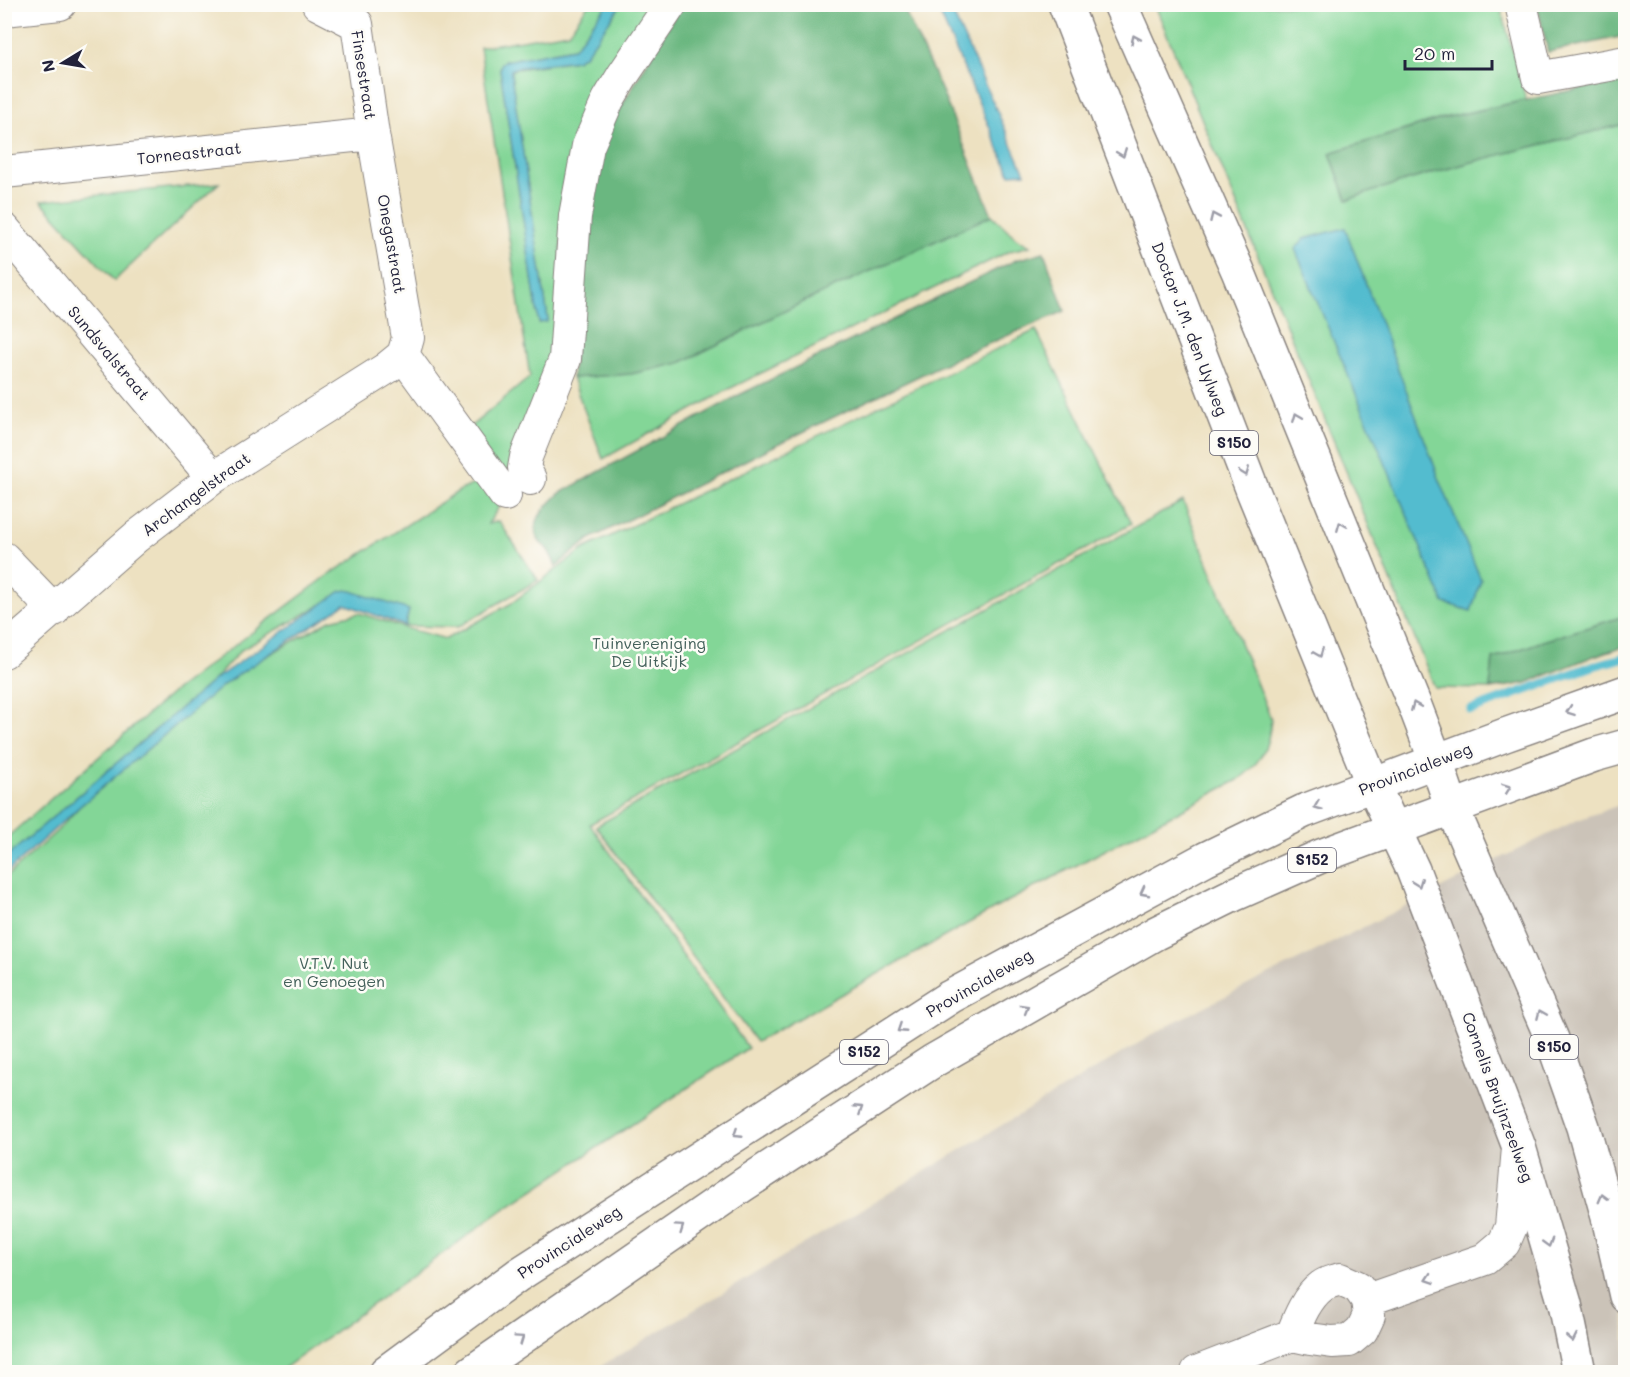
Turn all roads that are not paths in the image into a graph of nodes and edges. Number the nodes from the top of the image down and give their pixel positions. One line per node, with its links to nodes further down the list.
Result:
1 (60, 4): 7 (street)
2 (318, 4): 9 (street, Finsestraat)
3 (671, 4): 12 (street)
4 (1065, 4): 20 (main road, Doctor J.M. den Uylweg / S150, one-way to 20)
5 (1120, 4): 19 (main road, S150, one-way to 5)
6 (1521, 4): 8 (street)
7 (4, 10)
8 (1626, 62)
9 (373, 134): 10 (street, Torneastraat); 12 (street, Onegastraat)
10 (4, 172)
11 (4, 229): 13 (street, Sundsvalstraat)
12 (403, 355): 13 (street, Archangelstraat)
13 (213, 478): 15 (street, Archangelstraat)
14 (4, 558): 15 (street)
15 (54, 610): 16 (street, Archangelstraat)
16 (4, 652)
17 (1626, 692): 19 (main road, Provincialeweg / S152, one-way to 19)
18 (1626, 746): 21 (main road, S152, one-way to 18)
19 (1436, 761): 20 (main road, Provincialeweg / S152); 21 (main road, S150)
20 (1373, 784): 22 (main road, S150); 27 (main road, Provincialeweg / S152, one-way to 27)
21 (1452, 808): 22 (main road, S152); 24 (main road, S150, one-way to 21)
22 (1394, 830): 23 (main road, Cornelis Bruijnzeelweg / S150, one-way to 23); 28 (main road, S152, one-way to 22)
23 (1519, 1147): 25 (street, one-way to 25); 30 (main road, Cornelis Bruijnzeelweg / S150, one-way to 30)
24 (1626, 1296)
25 (1368, 1300): 26 (street); 26 (street)
26 (1292, 1335): 29 (street)
27 (386, 1372)
28 (472, 1372)
29 (1197, 1372)
30 (1579, 1372)

